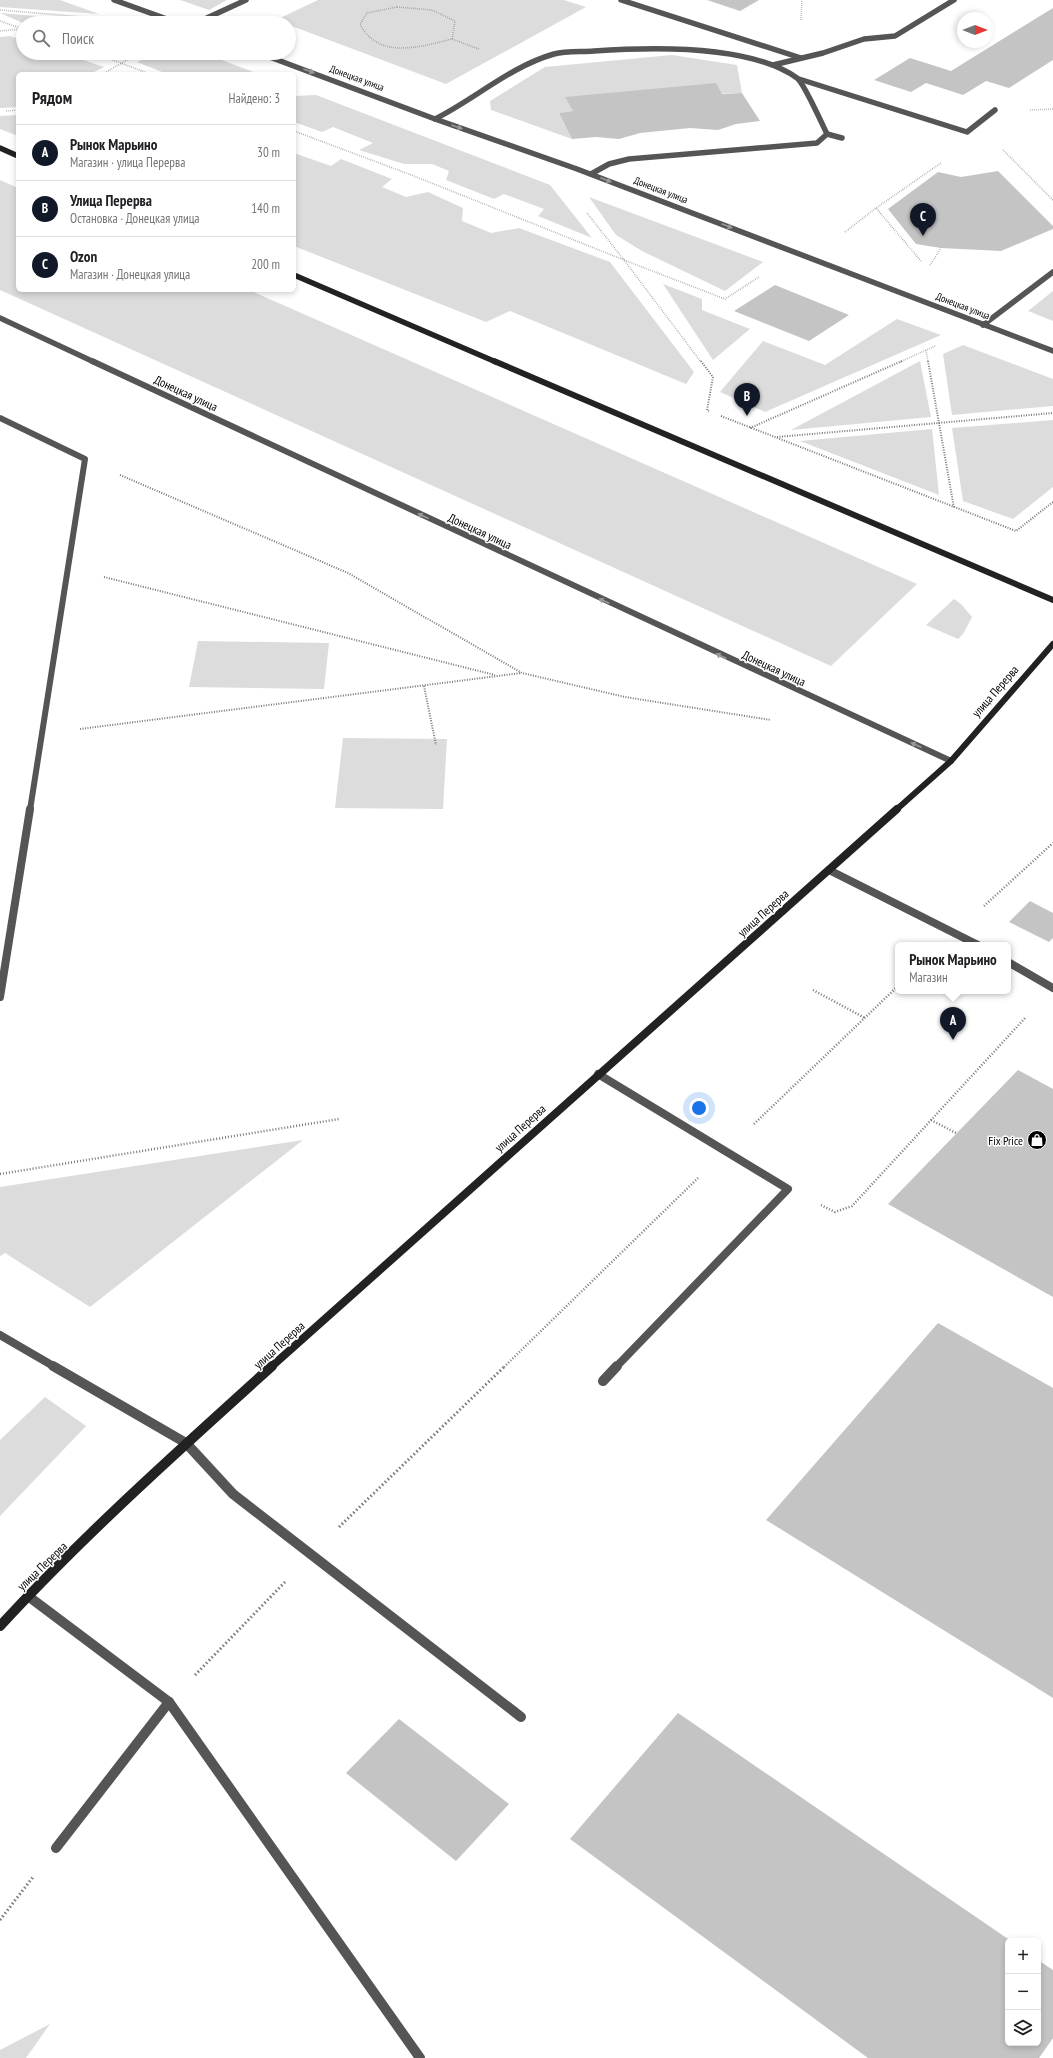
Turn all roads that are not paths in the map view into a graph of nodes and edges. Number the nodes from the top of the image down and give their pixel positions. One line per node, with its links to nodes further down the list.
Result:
1 (114, 0): 5 (street)
2 (246, 0): 6 (street)
3 (621, 0): 7 (street)
4 (954, 0): 7 (street)
5 (159, 16)
6 (211, 16)
7 (801, 58): 9 (street)
8 (278, 60): 12 (street, Донецкая улица, one-way to 12)
9 (773, 66): 10 (street); 12 (street)
10 (799, 79): 11 (street); 13 (street)
11 (995, 110)
12 (436, 119): 17 (street, Донецкая улица, one-way to 17)
13 (827, 134): 14 (street); 17 (street)
14 (842, 138)
15 (0, 148): 16 (main road)
16 (16, 155)
17 (591, 174): 21 (street, Донецкая улица, one-way to 21)
18 (1053, 272): 21 (street)
19 (296, 276): 24 (main road)
20 (0, 318): 26 (street, Донецкая улица, one-way to 20)
21 (984, 325): 22 (street, Донецкая улица)
22 (1053, 351)
23 (0, 418): 31 (street)
24 (1053, 600)
25 (1053, 644): 26 (main road, улица Перерва)
26 (951, 761): 27 (main road, улица Перерва)
27 (829, 870): 28 (street); 32 (main road, улица Перерва)
28 (972, 942)
29 (1011, 964): 30 (street)
30 (1053, 988)
31 (0, 996)
32 (598, 1074): 34 (street); 35 (main road, улица Перерва)
33 (0, 1335): 35 (street)
34 (603, 1381)
35 (186, 1443): 36 (main road, улица Перерва); 39 (street)
36 (28, 1596): 37 (main road, улица Перерва); 38 (street)
37 (0, 1626)
38 (169, 1702): 40 (street); 41 (street)
39 (521, 1717)
40 (56, 1848)
41 (420, 2058)

